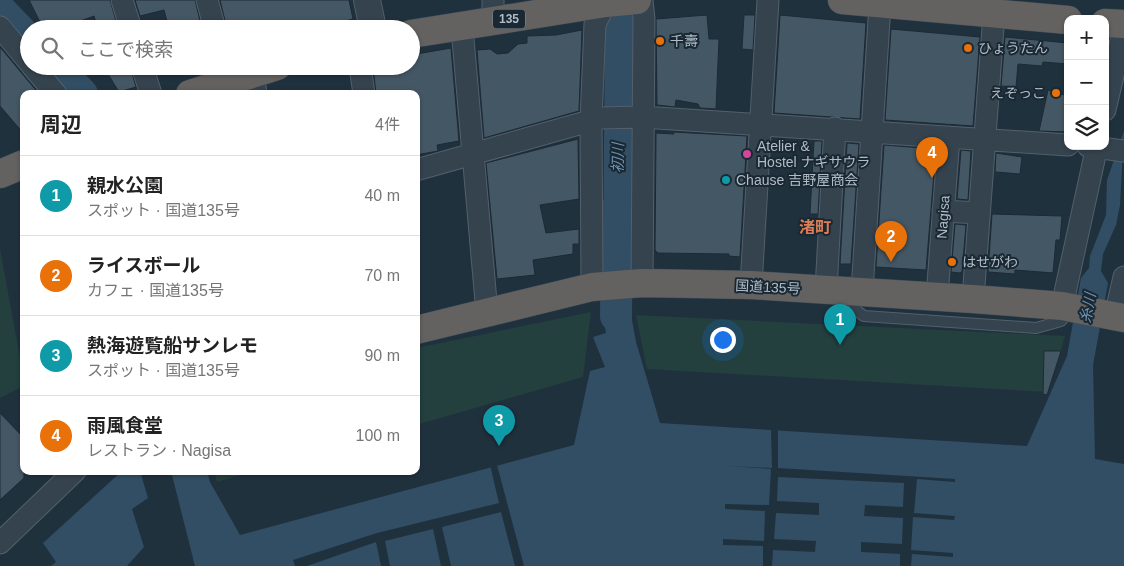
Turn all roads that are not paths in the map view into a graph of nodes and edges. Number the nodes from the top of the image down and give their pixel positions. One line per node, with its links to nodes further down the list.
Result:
1 (122, 0): 11 (street)
2 (207, 0): 12 (street)
3 (367, 0): 13 (street)
4 (768, 0): 33 (street)
5 (842, 0): 7 (highway)
6 (607, 1): 8 (highway, 135); 9 (highway, 135); 32 (street)
7 (880, 4): 10 (highway); 35 (street)
8 (641, 6): 31 (street)
9 (493, 11): 18 (highway, 135)
10 (994, 14): 14 (highway); 37 (street)
11 (128, 20)
12 (213, 20)
13 (371, 20)
14 (1064, 20)
15 (1109, 23): 16 (highway)
16 (1124, 24)
17 (0, 27): 21 (street)
18 (462, 28): 20 (highway, 135); 42 (street)
19 (1124, 28): 30 (street)
20 (420, 33)
21 (20, 51)
22 (40, 75): 26 (street)
23 (145, 75): 27 (street)
24 (361, 75): 29 (street)
25 (248, 76): 28 (highway)
26 (53, 90)
27 (150, 90)
28 (203, 90)
29 (363, 90)
30 (1106, 105)
31 (642, 117): 32 (street); 33 (street); 51 (street)
32 (595, 119): 42 (street); 53 (street)
33 (759, 124): 34 (street); 52 (street)
34 (835, 128): 35 (street); 54 (street)
35 (872, 131): 36 (street); 54 (street)
36 (949, 137): 37 (street); 48 (street, Nagisa)
37 (983, 140): 38 (street); 49 (street)
38 (1064, 145)
39 (1109, 149): 41 (street)
40 (1096, 150): 57 (street)
41 (1124, 151)
42 (474, 154): 44 (street); 58 (street)
43 (20, 166): 45 (highway)
44 (420, 169)
45 (0, 174)
46 (20, 185): 47 (highway)
47 (0, 193)
48 (943, 211): 49 (street); 55 (street, Nagisa)
49 (979, 213): 56 (street)
50 (1124, 276): 59 (street)
51 (642, 283): 52 (highway, 国道135号); 53 (highway, 国道135号)
52 (751, 285): 54 (highway, 国道135号)
53 (592, 287): 58 (highway, 国道135号)
54 (845, 290): 55 (highway, 国道135号); 57 (lane)
55 (937, 297): 56 (highway, 国道135号)
56 (973, 299): 57 (highway, 国道135号)
57 (1070, 308): 59 (highway, 国道135号)
58 (487, 313): 60 (highway, 国道135号)
59 (1115, 316)
60 (420, 329)
61 (71, 475): 62 (street)
62 (0, 543)

